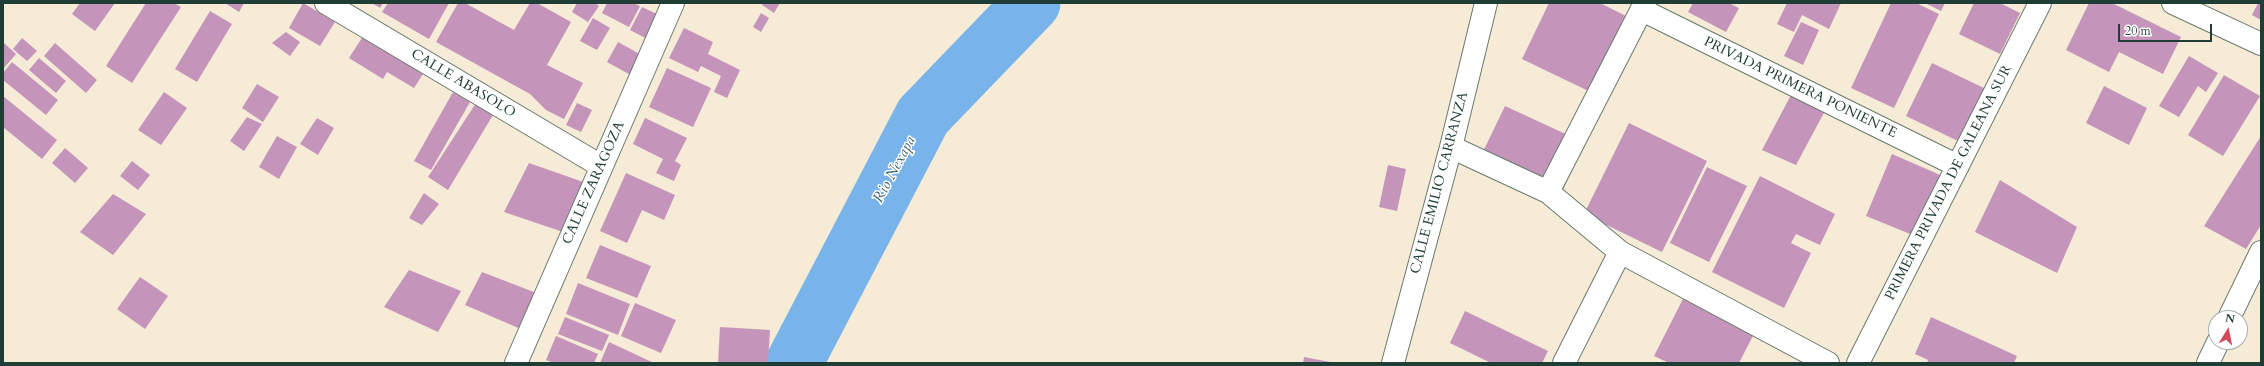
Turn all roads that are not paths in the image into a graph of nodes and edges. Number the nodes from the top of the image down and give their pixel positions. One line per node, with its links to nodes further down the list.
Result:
1 (326, 3): 10 (street, CALLE ABASOLO)
2 (673, 3): 10 (street, CALLE ZARAGOZA)
3 (1486, 3): 9 (street, CALLE EMILIO CARRANZA)
4 (2040, 3): 11 (street, PRIMERA PRIVADA DE GALEANA SUR)
5 (2172, 3): 7 (street)
6 (1644, 6): 11 (street, PRIVADA PRIMERA PONIENTE); 12 (street)
7 (2197, 8): 8 (street)
8 (2261, 44)
9 (1451, 147): 12 (street); 18 (street, CALLE EMILIO CARRANZA)
10 (601, 166): 17 (street, CALLE ZARAGOZA)
11 (1958, 166): 21 (street, PRIMERA PRIVADA DE GALEANA SUR)
12 (1548, 192): 13 (street)
13 (1620, 252): 19 (street); 20 (street)
14 (2261, 252): 15 (street)
15 (2233, 310)
16 (2214, 350): 22 (street)
17 (516, 363)
18 (1393, 363)
19 (1564, 363)
20 (1828, 363)
21 (1858, 363)
22 (2208, 363)

